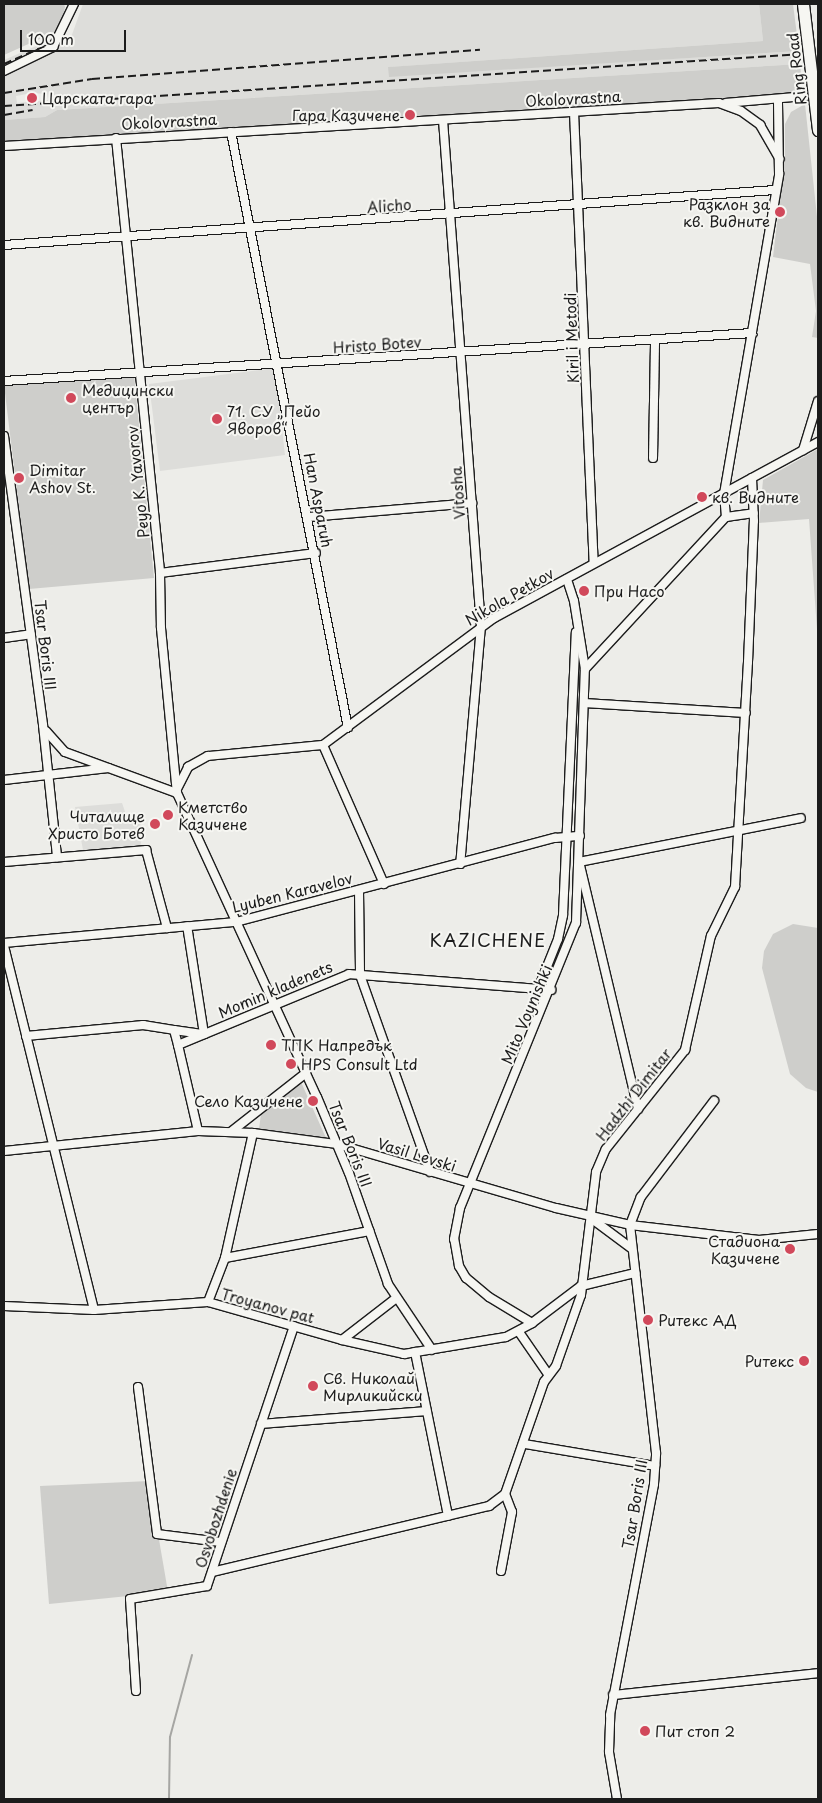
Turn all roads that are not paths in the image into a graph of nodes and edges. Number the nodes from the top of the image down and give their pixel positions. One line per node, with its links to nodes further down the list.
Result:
1 (74, 4): 3 (street)
2 (803, 4): 9 (highway, Ring Road, bridge)
3 (4, 71)
4 (818, 95): 5 (street)
5 (778, 100): 6 (street); 13 (street)
6 (719, 103): 7 (street, Okolovrastna); 13 (street, Okolovrastna)
7 (574, 112): 8 (street, Okolovrastna); 15 (street, Kiril i Metodi)
8 (443, 120): 10 (street, Okolovrastna); 16 (street, Vitosha)
9 (818, 130)
10 (231, 132): 11 (street, Okolovrastna); 17 (street, Han Asparuh)
11 (116, 138): 12 (street, Okolovrastna); 18 (street, Peyo K. Yavorov)
12 (4, 146)
13 (780, 159): 14 (street)
14 (775, 190): 15 (street, Alicho); 20 (street)
15 (579, 205): 16 (street, Alicho); 22 (street, Kiril i Metodi)
16 (451, 215): 17 (street, Alicho); 23 (street, Vitosha)
17 (250, 227): 18 (street, Alicho); 24 (street, Han Asparuh)
18 (124, 236): 19 (street, Alicho); 25 (street, Peyo K. Yavorov)
19 (4, 245)
20 (752, 333): 21 (street, Hristo Botev); 34 (street)
21 (655, 339): 22 (street, Hristo Botev); 31 (street)
22 (585, 344): 23 (street, Hristo Botev); 40 (street, Kiril i Metodi)
23 (461, 352): 24 (street, Hristo Botev); 35 (street, Vitosha)
24 (278, 364): 25 (street, Hristo Botev); 37 (street, Han Asparuh)
25 (139, 372): 26 (street, Hristo Botev); 41 (street, Peyo K. Yavorov)
26 (4, 381)
27 (818, 402): 30 (street)
28 (4, 436): 33 (street, Tsar Boris III)
29 (818, 442): 30 (street, Nikola Petkov)
30 (803, 450): 32 (street, Nikola Petkov)
31 (653, 458)
32 (752, 478): 34 (street, Nikola Petkov); 36 (street, Hadzhi Dimitar)
33 (7, 493): 45 (street, Tsar Boris III)
34 (724, 494): 38 (street); 40 (street, Nikola Petkov)
35 (472, 503): 37 (street); 44 (street, Vitosha)
36 (754, 513): 38 (street); 49 (street, Hadzhi Dimitar)
37 (309, 517): 39 (street, Han Asparuh)
38 (726, 517): 47 (street)
39 (316, 553): 41 (street); 51 (street, Han Asparuh)
40 (594, 564): 42 (street, Nikola Petkov)
41 (160, 573): 56 (street, Peyo K. Yavorov)
42 (566, 579): 43 (street, Mito Voynishki); 44 (street, Nikola Petkov)
43 (577, 620): 47 (street, Mito Voynishki); 59 (street, Mito Voynishki)
44 (481, 626): 51 (street, Nikola Petkov); 64 (street, Vitosha)
45 (31, 634): 46 (street); 50 (street, Tsar Boris III)
46 (4, 638)
47 (585, 669): 48 (street, Mito Voynishki)
48 (584, 702): 49 (street); 60 (street, Mito Voynishki)
49 (746, 713): 58 (street, Hadzhi Dimitar)
50 (43, 725): 53 (street); 54 (street, Tsar Boris III)
51 (348, 728): 52 (street, Nikola Petkov)
52 (323, 745): 56 (street, Nikola Petkov); 65 (street)
53 (110, 768): 54 (street); 56 (street)
54 (47, 776): 55 (street); 61 (street, Tsar Boris III)
55 (4, 780)
56 (177, 793): 67 (street, Tsar Boris III)
57 (801, 818): 58 (street)
58 (740, 831): 63 (street); 81 (street, Hadzhi Dimitar)
59 (566, 836): 60 (street, Lyuben Karavelov); 64 (street, Lyuben Karavelov); 72 (street, Mito Voynishki)
60 (580, 836): 63 (street, Mito Voynishki)
61 (57, 858): 62 (street); 69 (street)
62 (4, 862)
63 (580, 862): 73 (street, Mito Voynishki); 81 (street)
64 (460, 864): 65 (street, Lyuben Karavelov)
65 (384, 884): 66 (street, Lyuben Karavelov)
66 (359, 890): 67 (street, Lyuben Karavelov); 71 (street)
67 (236, 922): 68 (street, Lyuben Karavelov); 74 (street, Tsar Boris III)
68 (187, 926): 69 (street, Lyuben Karavelov); 76 (street)
69 (167, 928): 70 (street, Lyuben Karavelov)
70 (4, 944): 77 (street)
71 (360, 975): 72 (street, Momin kladenets); 74 (street, Momin kladenets); 88 (street)
72 (538, 989): 73 (street, Momin kladenets)
73 (551, 990): 89 (street, Mito Voynishki)
74 (274, 1006): 76 (street, Momin kladenets); 79 (street, Tsar Boris III)
75 (174, 1030): 76 (street); 77 (street); 78 (street)
76 (204, 1034): 78 (street, Momin kladenets)
77 (26, 1036): 86 (street)
78 (178, 1045): 82 (street)
79 (306, 1073): 83 (street); 85 (street, Tsar Boris III)
80 (714, 1101): 91 (street)
81 (638, 1109): 90 (street, Hadzhi Dimitar)
82 (198, 1131): 83 (street, Vasil Levski); 86 (street, Vasil Levski)
83 (232, 1131): 84 (street, Vasil Levski)
84 (253, 1133): 85 (street, Vasil Levski); 95 (street)
85 (337, 1144): 88 (street, Vasil Levski); 92 (street, Tsar Boris III)
86 (54, 1146): 87 (street, Vasil Levski); 101 (street)
87 (4, 1151)
88 (430, 1172): 89 (street, Vasil Levski)
89 (470, 1184): 90 (street, Vasil Levski); 102 (street, Mito Voynishki)
90 (590, 1217): 91 (street, Vasil Levski); 94 (street); 97 (street, Hadzhi Dimitar)
91 (630, 1225): 93 (street, Vasil Levski); 94 (street, Tsar Boris III)
92 (369, 1231): 95 (street); 98 (street, Tsar Boris III)
93 (818, 1234)
94 (631, 1248): 96 (street, Tsar Boris III)
95 (225, 1258): 99 (street)
96 (635, 1273): 97 (street); 113 (street, Tsar Boris III)
97 (581, 1286): 102 (street); 108 (street, Hadzhi Dimitar)
98 (395, 1299): 105 (street); 106 (street, Tsar Boris III)
99 (208, 1302): 101 (street, Troyanov pat); 103 (street, Troyanov pat)
100 (4, 1306): 101 (street, Troyanov pat)
101 (94, 1310)
102 (532, 1323): 104 (street)
103 (294, 1326): 105 (street, Troyanov pat); 111 (street, Osvobozhdenie)
104 (518, 1332): 106 (street); 108 (street)
105 (342, 1340): 107 (street, Troyanov pat)
106 (432, 1350): 107 (street, Troyanov pat)
107 (415, 1352): 110 (street)
108 (548, 1374): 112 (street)
109 (138, 1386): 116 (street)
110 (426, 1411): 111 (street); 115 (street)
111 (261, 1424): 116 (street, Osvobozhdenie)
112 (525, 1444): 113 (street); 114 (street)
113 (655, 1466): 121 (street, Tsar Boris III)
114 (505, 1494): 115 (street); 117 (street)
115 (448, 1516): 118 (street)
116 (221, 1542): 118 (street, Osvobozhdenie)
117 (501, 1571)
118 (212, 1572): 120 (street, Osvobozhdenie)
119 (818, 1673): 121 (street)
120 (136, 1691)
121 (613, 1696): 122 (street, Tsar Boris III)
122 (617, 1799)

